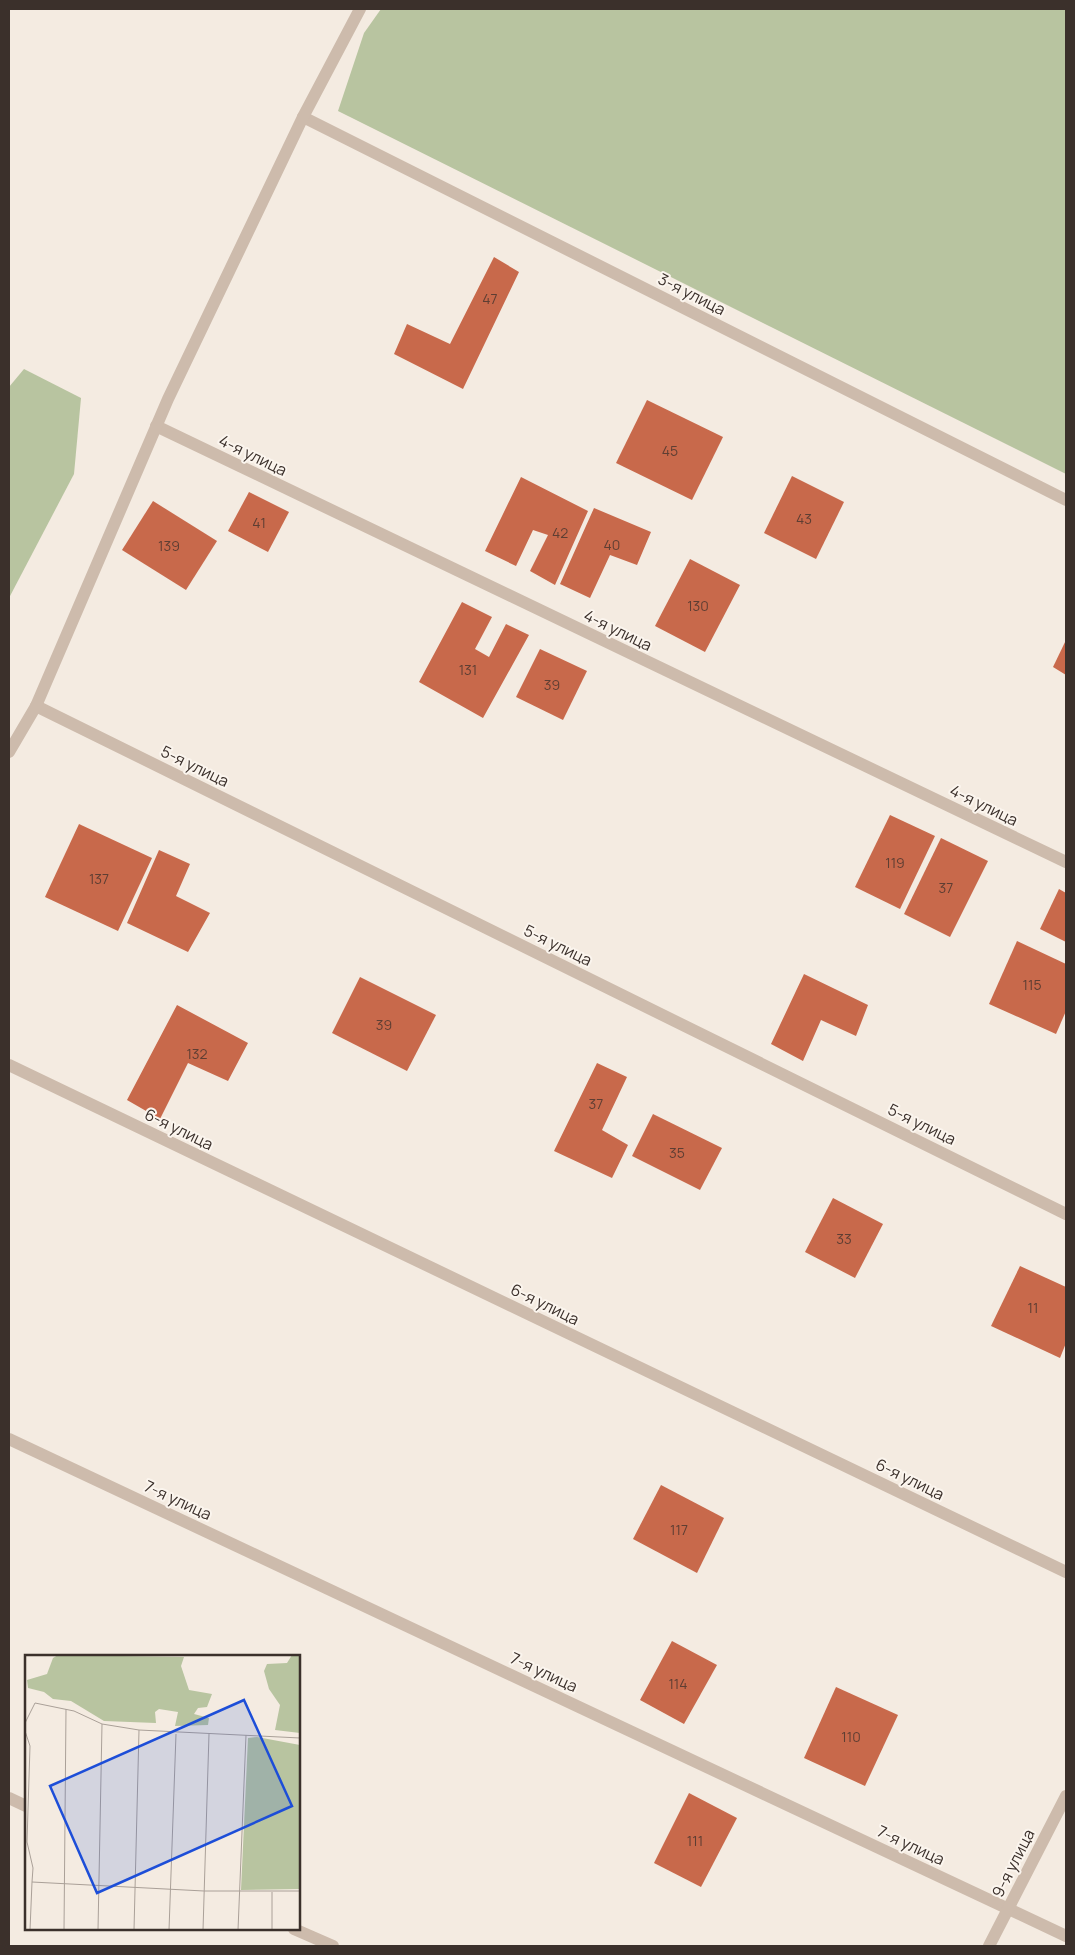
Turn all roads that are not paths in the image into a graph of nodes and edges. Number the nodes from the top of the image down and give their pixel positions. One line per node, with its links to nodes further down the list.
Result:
1 (360, 9): 2 (street)
2 (303, 117): 3 (street); 4 (street, 3-я улица)
3 (156, 426): 5 (street); 7 (street, 4-я улица)
4 (1066, 500)
5 (36, 706): 6 (street); 9 (street, 5-я улица)
6 (9, 752)
7 (1066, 862)
8 (9, 1065): 11 (street, 6-я улица)
9 (1066, 1214)
10 (9, 1439): 15 (street, 7-я улица)
11 (1066, 1572)
12 (1066, 1796): 15 (street, 9-я улица)
13 (9, 1798): 14 (street)
14 (25, 1806)
15 (1008, 1908): 17 (street, 7-я улица); 19 (street, 9-я улица)
16 (296, 1930): 18 (street)
17 (1066, 1936)
18 (333, 1946)
19 (989, 1946)

